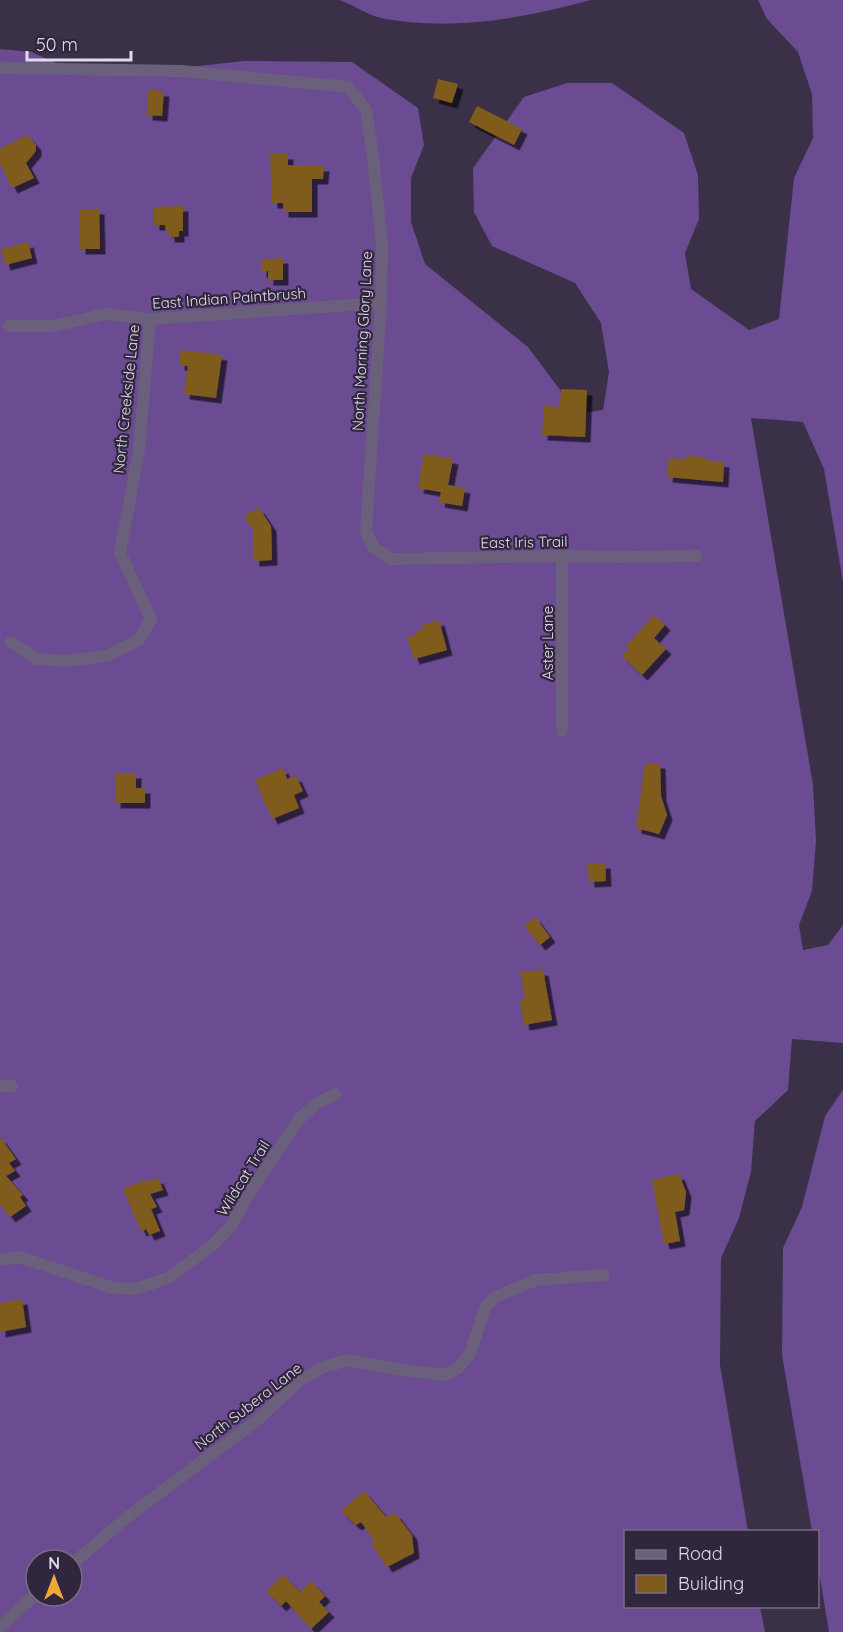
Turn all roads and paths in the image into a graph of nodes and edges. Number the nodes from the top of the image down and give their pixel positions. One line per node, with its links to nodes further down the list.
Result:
1 (0, 68): 2 (street, North Morning Glory Lane)
2 (381, 303): 3 (street, East Indian Paintbrush); 5 (street, North Morning Glory Lane)
3 (150, 319): 4 (street, East Indian Paintbrush); 8 (street, North Creekside Lane)
4 (9, 326)
5 (366, 531): 6 (street, East Iris Trail)
6 (562, 556): 7 (street, East Iris Trail); 9 (street, Aster Lane)
7 (696, 556)
8 (10, 642)
9 (562, 731)
10 (335, 1094): 11 (street, Wildcat Trail)
11 (0, 1260)
12 (604, 1275): 13 (street, North Subera Lane)
13 (84, 1554)
14 (24, 1605): 15 (street)
15 (0, 1627)

